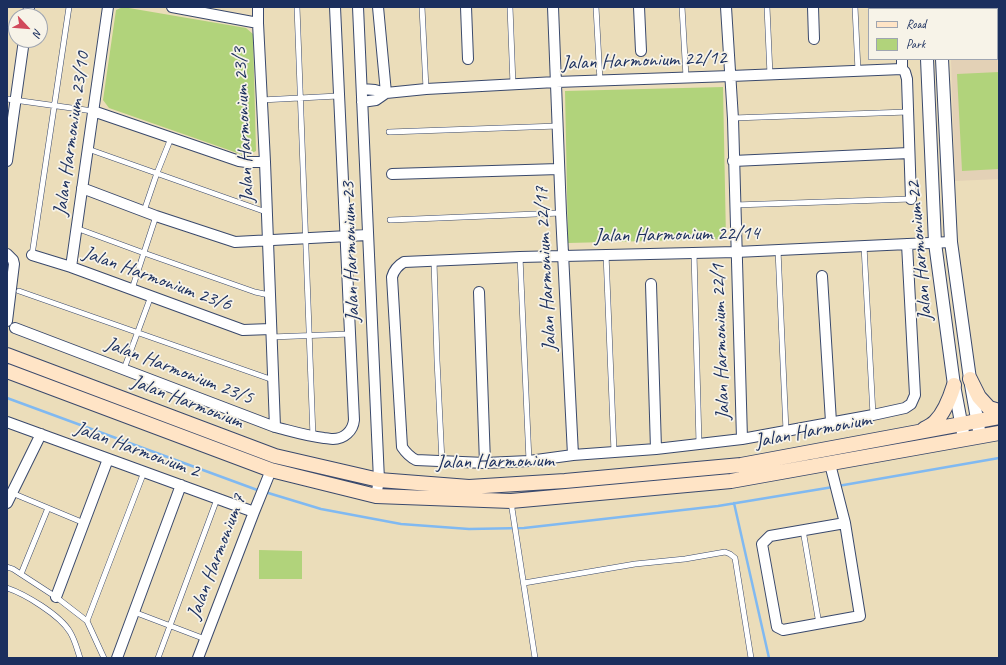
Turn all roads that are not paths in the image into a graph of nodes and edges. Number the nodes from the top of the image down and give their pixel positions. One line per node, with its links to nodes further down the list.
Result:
1 (69, 7): 43 (lane)
2 (108, 7): 44 (street, Jalan Harmonium 23/10)
3 (172, 7): 20 (street)
4 (258, 7): 20 (street, Jalan Harmonium 23/3)
5 (297, 7): 39 (lane)
6 (335, 7): 38 (street)
7 (358, 7): 35 (street, Jalan Harmonium 23)
8 (378, 7): 37 (street)
9 (422, 7): 36 (lane)
10 (466, 7): 24 (street)
11 (510, 7): 34 (lane)
12 (553, 7): 33 (street, Jalan Harmonium 22/17)
13 (596, 7): 32 (lane)
14 (639, 7): 23 (street)
15 (682, 7): 31 (lane)
16 (726, 7): 30 (street, Jalan Harmonium 22/1)
17 (767, 7): 29 (lane)
18 (812, 7): 21 (street)
19 (855, 7): 28 (lane)
20 (258, 23): 41 (street, Jalan Harmonium 23/3)
21 (814, 39)
22 (22, 48): 40 (street)
23 (641, 51)
24 (468, 59)
25 (927, 60): 72 (street, Jalan Harmonium 22)
26 (942, 60): 71 (street, Jalan Harmonium 22)
27 (902, 64): 28 (street, Jalan Harmonium 22/12); 45 (street)
28 (858, 71): 29 (street, Jalan Harmonium 22/12)
29 (770, 75): 30 (street, Jalan Harmonium 22/12)
30 (730, 76): 31 (street, Jalan Harmonium 22/12); 46 (street, Jalan Harmonium 22/1)
31 (686, 77): 32 (street, Jalan Harmonium 22/12)
32 (600, 81): 33 (street, Jalan Harmonium 22/12)
33 (556, 82): 34 (street, Jalan Harmonium 22/12); 47 (street, Jalan Harmonium 22/17)
34 (513, 85): 36 (street, Jalan Harmonium 22/12)
35 (362, 89): 37 (street, Jalan Harmonium 22/12); 42 (street, Jalan Harmonium 23)
36 (426, 89): 37 (street, Jalan Harmonium 22/12)
37 (386, 93): 42 (street, Jalan Harmonium 22/12)
38 (338, 96): 39 (lane); 68 (street)
39 (301, 98): 41 (lane); 69 (lane)
40 (11, 99): 43 (lane); 52 (street)
41 (261, 100): 54 (street, Jalan Harmonium 23/3)
42 (362, 102): 67 (street, Jalan Harmonium 23)
43 (54, 105): 44 (lane); 81 (lane)
44 (93, 111): 49 (street); 50 (street, Jalan Harmonium 23/10)
45 (908, 112): 46 (lane); 51 (street)
46 (733, 118): 53 (street, Jalan Harmonium 22/1)
47 (558, 126): 48 (lane); 55 (street, Jalan Harmonium 22/17)
48 (389, 132)
49 (171, 138): 54 (street); 56 (lane)
50 (88, 149): 56 (lane); 58 (street, Jalan Harmonium 23/10)
51 (910, 153): 53 (street); 59 (street)
52 (7, 161)
53 (733, 161): 60 (street, Jalan Harmonium 22/1)
54 (265, 162): 62 (street, Jalan Harmonium 23/3)
55 (559, 169): 57 (street); 63 (street, Jalan Harmonium 22/17)
56 (157, 173): 61 (lane); 62 (lane)
57 (392, 174)
58 (82, 188): 61 (street); 66 (street, Jalan Harmonium 23/10)
59 (911, 199): 60 (lane)
60 (735, 205): 76 (street, Jalan Harmonium 22/1)
61 (144, 211): 64 (street)
62 (266, 212): 70 (street, Jalan Harmonium 23/3)
63 (560, 213): 65 (lane); 82 (street, Jalan Harmonium 22/17)
64 (156, 216): 70 (street); 77 (lane)
65 (390, 220)
66 (76, 228): 77 (lane); 85 (street, Jalan Harmonium 23/10)
67 (368, 235): 68 (street); 133 (street, Jalan Harmonium 23)
68 (345, 236): 69 (street); 98 (street)
69 (306, 239): 70 (street); 99 (lane)
70 (267, 241): 91 (street, Jalan Harmonium 23/3)
71 (951, 242): 72 (street, Jalan Harmonium 22/14); 103 (street, Jalan Harmonium 22)
72 (935, 243): 73 (street, Jalan Harmonium 22/14); 105 (street, Jalan Harmonium 22)
73 (907, 244): 74 (street, Jalan Harmonium 22/14); 107 (street)
74 (864, 246): 75 (street, Jalan Harmonium 22/14); 107 (lane)
75 (778, 250): 76 (street, Jalan Harmonium 22/14); 114 (lane)
76 (736, 252): 78 (street, Jalan Harmonium 22/14); 120 (street, Jalan Harmonium 22/1)
77 (144, 253): 88 (lane); 91 (lane)
78 (694, 253): 79 (street, Jalan Harmonium 22/14); 122 (lane)
79 (606, 254): 82 (street, Jalan Harmonium 22/14); 124 (lane)
80 (9, 255): 93 (street)
81 (32, 255): 85 (street, Jalan Harmonium 23/6)
82 (563, 256): 83 (street, Jalan Harmonium 22/14); 125 (street, Jalan Harmonium 22/17)
83 (520, 257): 84 (street, Jalan Harmonium 22/14); 127 (lane)
84 (434, 261): 128 (lane); 128 (street, Jalan Harmonium 22/14)
85 (71, 267): 88 (street, Jalan Harmonium 23/6)
86 (822, 276): 111 (street)
87 (651, 284): 123 (street)
88 (132, 289): 92 (street, Jalan Harmonium 23/6)
89 (19, 291): 96 (lane)
90 (479, 292): 129 (street)
91 (269, 295): 97 (street, Jalan Harmonium 23/3)
92 (151, 296): 96 (lane); 97 (street, Jalan Harmonium 23/6)
93 (8, 303): 94 (street)
94 (7, 320)
95 (15, 328): 101 (street, Jalan Harmonium 23/5)
96 (138, 333): 101 (lane); 104 (lane)
97 (271, 333): 99 (lane); 104 (street, Jalan Harmonium 23/3)
98 (350, 334): 99 (lane); 119 (street, Jalan Harmonium 23/5)
99 (309, 336): 119 (lane)
100 (7, 355): 133 (main road, Jalan Harmonium)
101 (124, 369): 113 (street, Jalan Harmonium 23/5)
102 (7, 371): 131 (main road, Jalan Harmonium)
103 (970, 379): 106 (main road); 109 (street, Jalan Harmonium 22)
104 (273, 380): 113 (street, Jalan Harmonium 23/3)
105 (954, 385): 112 (street, Jalan Harmonium 22); 115 (main road)
106 (999, 411)
107 (873, 415): 111 (street)
108 (999, 417): 109 (main road, Jalan Harmonium)
109 (977, 421): 112 (main road, Jalan Harmonium); 118 (street, Jalan Harmonium 22)
110 (7, 422): 117 (street, Jalan Harmonium 2)
111 (831, 422): 114 (street)
112 (961, 424): 115 (main road, Jalan Harmonium); 121 (street, Jalan Harmonium 22)
113 (275, 427): 119 (street, Jalan Harmonium 23/5)
114 (786, 431): 120 (street)
115 (920, 431): 133 (main road, Jalan Harmonium)
116 (999, 433): 118 (main road, Jalan Harmonium)
117 (40, 434): 126 (street, Jalan Harmonium 2); 135 (street)
118 (980, 436): 121 (main road, Jalan Harmonium)
119 (313, 437)
120 (742, 439): 122 (street)
121 (964, 439): 130 (main road, Jalan Harmonium)
122 (699, 444): 123 (street)
123 (656, 449): 124 (street)
124 (614, 452): 125 (street)
125 (572, 455): 127 (street)
126 (108, 459): 132 (street, Jalan Harmonium 2); 142 (street)
127 (529, 461): 129 (street)
128 (442, 462): 129 (street)
129 (485, 463)
130 (830, 464): 138 (main road, Jalan Harmonium); 143 (street)
131 (271, 470): 136 (main road, Jalan Harmonium); 141 (street, Jalan Harmonium 7)
132 (144, 472): 134 (street, Jalan Harmonium 2); 151 (lane)
133 (379, 480): 136 (street, Jalan Harmonium 23)
134 (181, 485): 137 (street, Jalan Harmonium 2); 150 (street)
135 (12, 493): 139 (street); 140 (lane)
136 (376, 496): 138 (main road, Jalan Harmonium)
137 (217, 499): 141 (street, Jalan Harmonium 2); 153 (lane)
138 (511, 501): 147 (lane)
139 (7, 503)
140 (48, 508): 142 (lane); 146 (lane)
141 (254, 512): 154 (street, Jalan Harmonium 7)
142 (84, 523): 149 (street)
143 (845, 523): 144 (street); 152 (street)
144 (803, 530): 152 (lane); 152 (street)
145 (7, 567): 146 (lane)
146 (21, 574): 149 (lane)
147 (524, 583): 160 (lane); 161 (lane)
148 (7, 588): 155 (lane)
149 (56, 597): 151 (lane)
150 (134, 612): 153 (lane); 157 (street)
151 (87, 621): 156 (lane)
152 (819, 624)
153 (171, 626): 154 (lane); 158 (lane)
154 (205, 639): 159 (street, Jalan Harmonium 7)
155 (80, 658)
156 (104, 658)
157 (117, 658)
158 (158, 658)
159 (198, 658)
160 (535, 658)
161 (751, 658)

